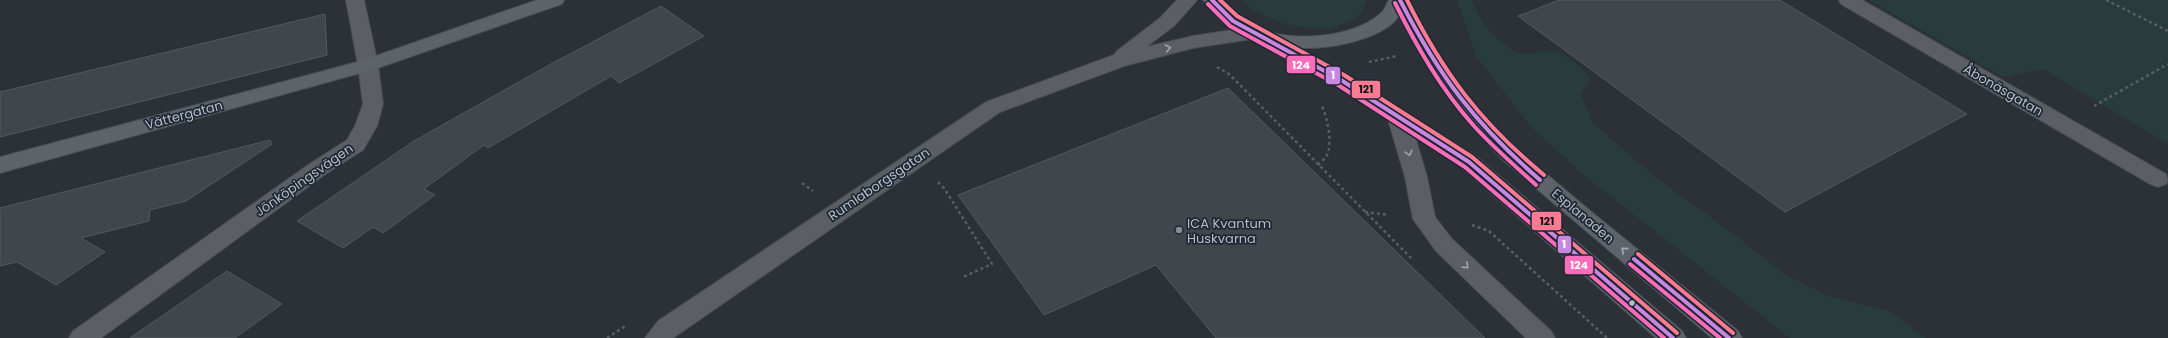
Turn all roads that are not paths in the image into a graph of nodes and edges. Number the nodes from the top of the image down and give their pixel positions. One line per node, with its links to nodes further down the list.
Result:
1 (355, 0): 9 (street, Jönköpingsvägen)
2 (555, 0): 9 (street)
3 (1188, 0): 8 (street, Rumlaborgsgatan)
4 (1212, 0): 7 (street)
5 (1399, 0): 7 (street); 17 (street, Esplanaden, one-way to 5)
6 (1848, 0): 12 (street, Åbonäsgatan)
7 (1261, 37): 8 (street, Rumlaborgsgatan, one-way to 7); 10 (street)
8 (1116, 61): 14 (street, Rumlaborgsgatan)
9 (368, 65): 11 (street, Vättergatan); 13 (street, Jönköpingsvägen)
10 (1398, 116): 15 (street, one-way to 15); 16 (street)
11 (0, 165)
12 (2158, 179)
13 (82, 338)
14 (658, 338)
15 (1542, 338)
16 (1673, 338)
17 (1729, 338)

